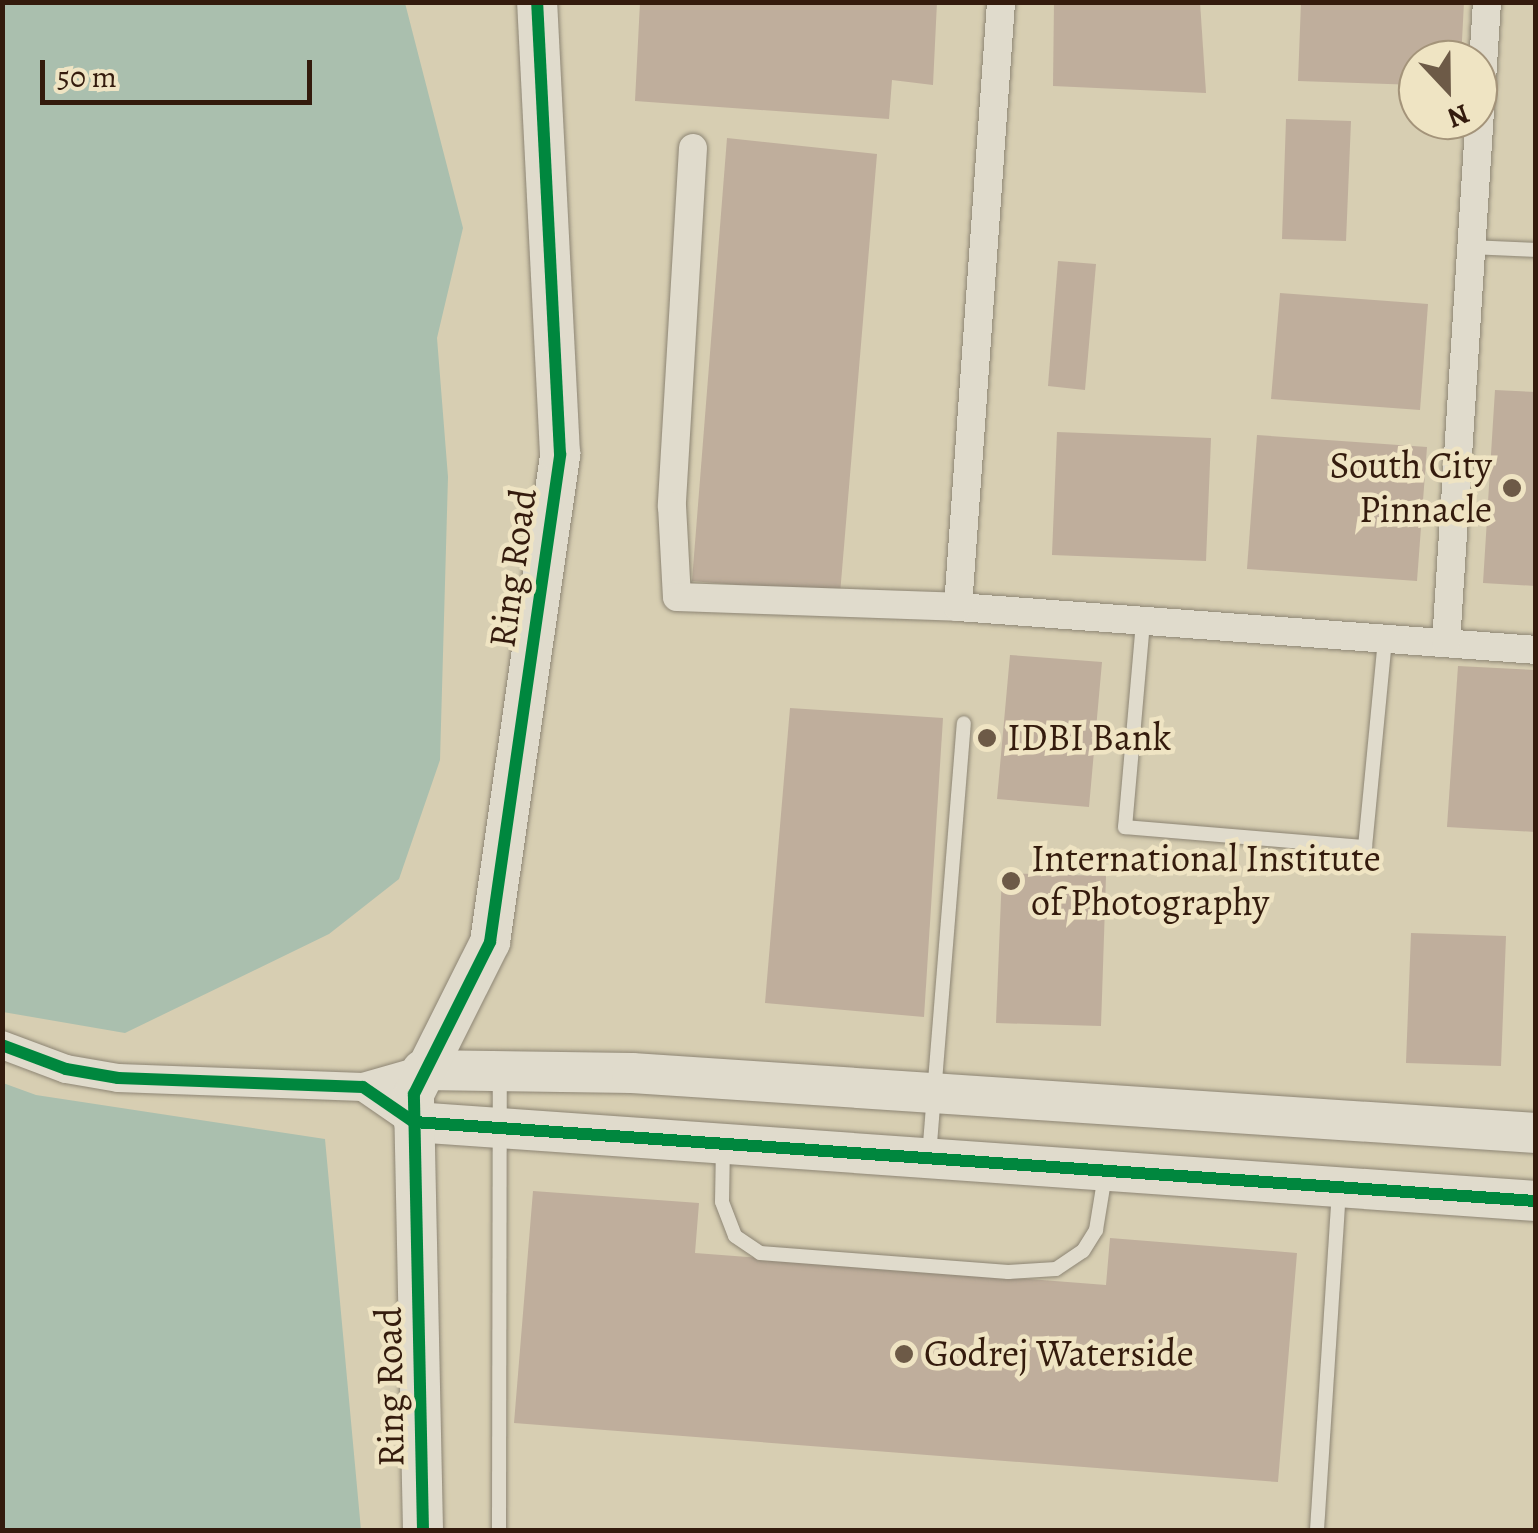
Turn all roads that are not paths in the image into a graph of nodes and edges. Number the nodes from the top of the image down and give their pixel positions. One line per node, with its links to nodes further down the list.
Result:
1 (537, 2): 14 (street, Ring Road)
2 (1001, 2): 7 (street)
3 (1487, 2): 5 (street)
4 (694, 148): 7 (street)
5 (1471, 247): 6 (lane); 10 (street)
6 (1536, 250)
7 (958, 607): 8 (street)
8 (1143, 622): 9 (street); 9 (lane)
9 (1385, 640): 10 (street)
10 (1446, 644): 11 (street)
11 (1536, 650)
12 (964, 723): 17 (lane)
13 (2, 1044): 16 (street)
14 (422, 1070): 15 (street); 16 (street); 18 (street, Ring Road)
15 (500, 1070): 17 (street); 19 (lane)
16 (363, 1087): 18 (street)
17 (934, 1095): 20 (street); 22 (lane)
18 (414, 1122): 19 (street); 26 (street, Ring Road)
19 (496, 1123): 21 (street); 27 (lane)
20 (1536, 1133)
21 (724, 1141): 22 (street); 23 (lane)
22 (928, 1159): 23 (street)
23 (1105, 1174): 24 (street)
24 (1339, 1189): 25 (street); 28 (lane)
25 (1536, 1201)
26 (423, 1530)
27 (499, 1530)
28 (1317, 1530)

